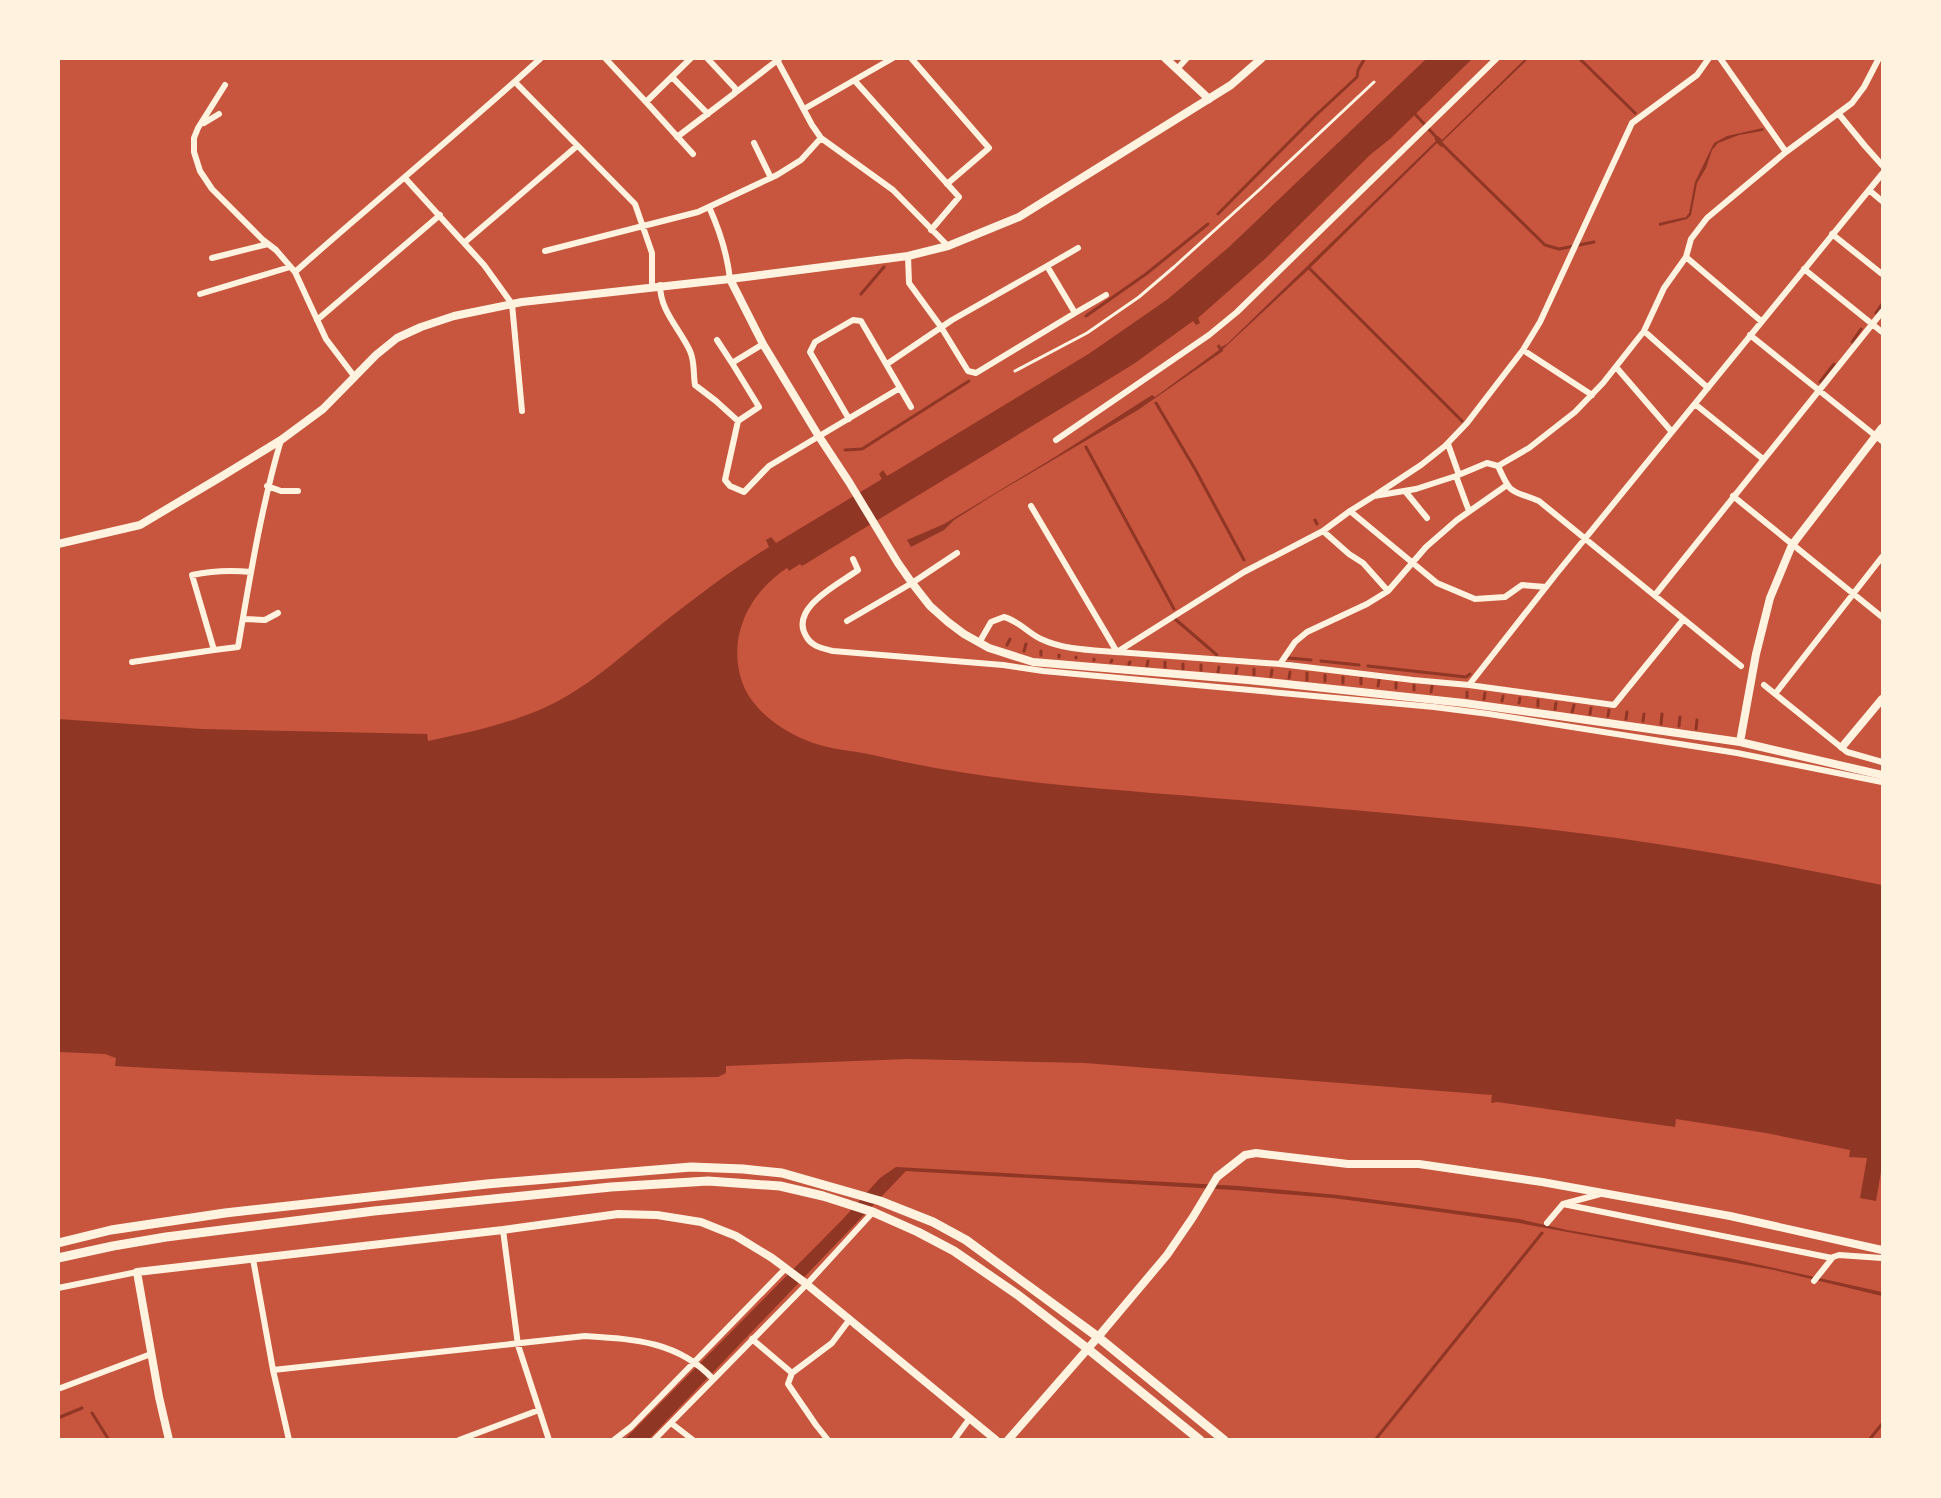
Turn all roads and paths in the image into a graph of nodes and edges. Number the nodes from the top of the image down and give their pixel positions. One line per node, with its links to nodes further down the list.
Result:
1 (541, 58): 21 (street)
2 (605, 58): 26 (street)
3 (691, 58): 19 (street)
4 (707, 58): 24 (street)
5 (892, 58): 20 (street)
6 (911, 58): 42 (street)
7 (1165, 58): 17 (street)
8 (1187, 58): 17 (street)
9 (1262, 58): 15 (main road)
10 (1497, 58): 98 (street)
11 (1709, 58): 78 (street)
12 (1720, 58): 36 (street)
13 (1879, 58): 16 (street)
14 (777, 59): 24 (street); 27 (street)
15 (1252, 62): 25 (main road)
16 (1875, 66): 18 (street); 28 (street)
17 (1177, 69): 25 (street)
18 (1882, 72)
19 (672, 77): 26 (street); 30 (street)
20 (855, 81): 27 (street); 42 (street)
21 (515, 82): 35 (street); 40 (street)
22 (1374, 82): 82 (lane)
23 (225, 85): 31 (street)
24 (735, 93): 30 (street)
25 (1209, 99): 52 (main road)
26 (646, 102): 32 (street)
27 (804, 109): 33 (street)
28 (1838, 112): 36 (street); 38 (street)
29 (219, 114): 31 (street)
30 (708, 114): 32 (street)
31 (201, 124): 51 (street)
32 (677, 137): 37 (street)
33 (821, 138): 41 (street); 48 (street)
34 (754, 143): 41 (street)
35 (577, 146): 47 (street); 50 (street)
36 (1785, 152): 56 (street)
37 (693, 154)
38 (1882, 165)
39 (1882, 174): 43 (street)
40 (405, 178): 46 (street); 60 (street)
41 (771, 178): 45 (street)
42 (947, 184): 48 (street)
43 (1869, 190): 44 (street); 49 (street)
44 (1882, 201)
45 (709, 207): 47 (street); 62 (street)
46 (440, 215): 50 (street); 69 (street)
47 (644, 225): 54 (street); 63 (street)
48 (931, 230): 52 (street)
49 (1832, 234): 59 (street); 61 (street)
50 (465, 242): 66 (street)
51 (268, 244): 57 (street); 60 (street)
52 (948, 246): 55 (main road)
53 (1078, 248): 58 (street)
54 (545, 251)
55 (908, 256): 62 (main road); 72 (street)
56 (1686, 257): 70 (street); 73 (street)
57 (212, 258)
58 (1047, 266): 68 (street); 72 (street)
59 (1804, 268): 70 (street); 71 (street)
60 (292, 270): 64 (street); 69 (street)
61 (1882, 274)
62 (730, 279): 63 (main road); 77 (street)
63 (656, 286): 66 (main road); 92 (street)
64 (200, 294)
65 (1106, 295): 68 (street)
66 (513, 303): 83 (main road); 90 (street)
67 (1882, 312): 71 (street)
68 (1075, 313): 72 (street)
69 (317, 320): 83 (street)
70 (1761, 321): 75 (street)
71 (1872, 324): 74 (street); 86 (street)
72 (941, 327): 80 (street)
73 (1644, 331): 81 (street); 85 (street)
74 (1882, 332)
75 (1750, 335): 85 (street); 86 (street)
76 (717, 340): 79 (street)
77 (763, 344): 79 (street); 95 (street)
78 (1523, 350): 87 (street); 99 (street)
79 (732, 363): 92 (street)
80 (887, 364): 84 (street); 91 (street)
81 (1616, 367): 87 (street); 94 (street)
82 (1015, 372)
83 (354, 376): 97 (main road)
84 (900, 388): 89 (street); 91 (street)
85 (1707, 388): 88 (street)
86 (1818, 391): 96 (street); 100 (street)
87 (1592, 394): 101 (street)
88 (1695, 404): 94 (street); 100 (street)
89 (911, 407)
90 (522, 411)
91 (849, 419): 95 (street)
92 (738, 421): 95 (street)
93 (1882, 428): 96 (street)
94 (1672, 432): 114 (street)
95 (818, 435): 122 (street)
96 (1879, 439): 116 (street)
97 (281, 440): 104 (street); 115 (main road)
98 (1056, 440)
99 (1448, 444): 102 (street); 107 (street)
100 (1763, 459): 108 (street)
101 (1498, 466): 102 (street); 103 (street)
102 (1457, 475): 106 (street); 111 (street)
103 (1506, 485): 111 (street); 114 (street)
104 (267, 486): 105 (street); 121 (street)
105 (298, 491)
106 (1405, 491): 107 (street); 112 (street)
107 (1374, 496): 110 (street)
108 (1733, 496): 116 (street); 126 (street)
109 (1031, 506): 134 (street)
110 (1350, 510): 113 (street); 120 (street)
111 (1469, 511): 120 (street)
112 (1427, 518)
113 (1323, 531): 124 (street); 134 (street)
114 (1586, 538): 123 (street); 126 (street)
115 (58, 544)
116 (1792, 545): 125 (street); 142 (street)
117 (957, 553): 122 (street)
118 (1882, 557): 125 (street)
119 (854, 559): 146 (street)
120 (1412, 563): 123 (street); 124 (street)
121 (251, 572): 129 (street); 133 (street)
122 (912, 583): 131 (street); 132 (street)
123 (1546, 587): 138 (street)
124 (1388, 591): 136 (street)
125 (1854, 594): 128 (street); 140 (street)
126 (1654, 596): 130 (street)
127 (278, 613): 129 (street)
128 (1882, 616)
129 (243, 619): 133 (street)
130 (1683, 620): 137 (street); 138 (street)
131 (847, 621)
132 (979, 643): 134 (street); 142 (street)
133 (214, 650): 135 (street)
134 (1117, 652): 136 (street)
135 (132, 662)
136 (1280, 664): 138 (street)
137 (1740, 666)
138 (1469, 685)
139 (1764, 685): 140 (street)
140 (1775, 694): 143 (street)
141 (1882, 699): 143 (street)
142 (1740, 742): 145 (street)
143 (1842, 747): 144 (street)
144 (1882, 762)
145 (1882, 775)
146 (1882, 782)
147 (1604, 1193): 148 (street); 153 (street); 164 (street)
148 (1563, 1204): 150 (street); 155 (street)
149 (872, 1211): 154 (main road); 161 (street); 167 (main road)
150 (1547, 1223)
151 (503, 1230): 157 (street); 158 (street); 166 (street)
152 (58, 1244): 164 (main road)
153 (1882, 1250)
154 (58, 1258)
155 (1832, 1258): 156 (street); 160 (street)
156 (1882, 1258)
157 (253, 1259): 159 (street); 170 (street)
158 (787, 1269): 161 (street); 169 (street)
159 (137, 1272): 162 (street); 168 (street)
160 (1814, 1281)
161 (806, 1283): 163 (street); 165 (street)
162 (58, 1288)
163 (850, 1319): 171 (street); 175 (street)
164 (1098, 1337): 167 (street); 189 (main road)
165 (752, 1339): 171 (street); 172 (street)
166 (518, 1345): 169 (street); 170 (street); 174 (street)
167 (1089, 1349): 187 (street); 188 (main road)
168 (151, 1353): 173 (street); 177 (street)
169 (695, 1362): 172 (street); 181 (street)
170 (273, 1370): 178 (street)
171 (792, 1373): 184 (street)
172 (712, 1378): 176 (street)
173 (58, 1389)
174 (539, 1410): 179 (street); 180 (street)
175 (970, 1418): 185 (street); 186 (street)
176 (671, 1423): 182 (street); 183 (street)
177 (169, 1440)
178 (289, 1440)
179 (459, 1440)
180 (549, 1440)
181 (614, 1440)
182 (654, 1440)
183 (693, 1440)
184 (828, 1440)
185 (954, 1440)
186 (996, 1440)
187 (1008, 1440)
188 (1200, 1440)
189 (1224, 1440)

